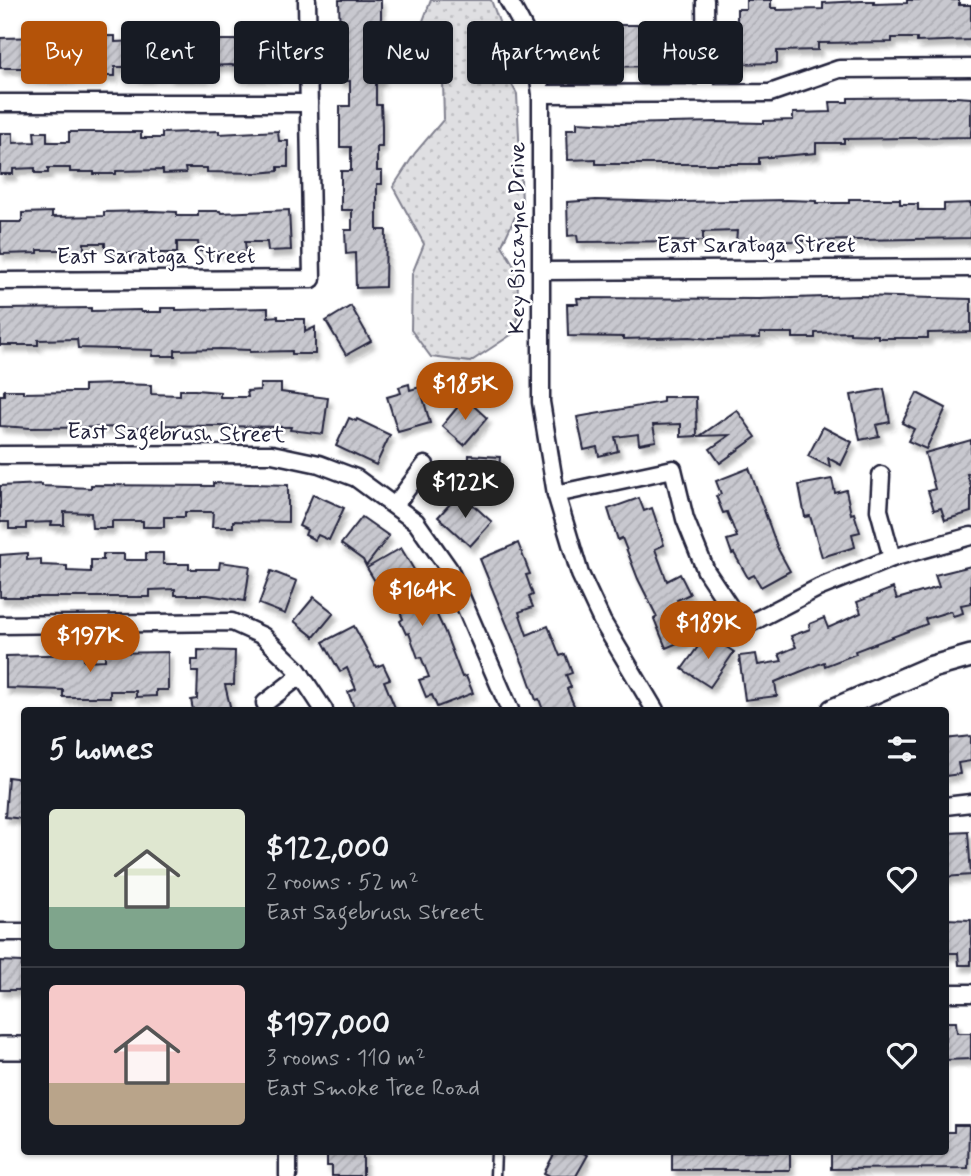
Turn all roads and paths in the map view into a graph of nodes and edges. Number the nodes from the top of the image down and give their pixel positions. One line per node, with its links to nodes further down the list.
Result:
1 (307, 0): 8 (street)
2 (508, 0): 5 (street, Key Biscayne Drive)
3 (705, 0): 6 (street)
4 (971, 68): 6 (street)
5 (541, 94): 6 (street); 10 (street, Key Biscayne Drive)
6 (706, 94)
7 (0, 103): 8 (street)
8 (309, 103): 11 (street, East Saratoga Street)
9 (971, 268): 10 (street, East Saratoga Street)
10 (542, 271): 15 (street, Key Biscayne Drive)
11 (0, 281)
12 (0, 455): 16 (street, East Sagebrush Street)
13 (425, 465): 16 (street)
14 (881, 475): 18 (street)
15 (556, 494): 18 (street); 25 (street, Key Biscayne Drive)
16 (395, 505): 24 (street, East Sagebrush Street)
17 (971, 536): 18 (street)
18 (892, 558)
19 (0, 625): 21 (street)
20 (971, 656): 26 (street)
21 (301, 675): 22 (street); 23 (street)
22 (265, 703)
23 (322, 707)
24 (509, 707)
25 (653, 707)
26 (840, 707)
27 (971, 803): 28 (street)
28 (949, 806)
29 (0, 932): 30 (street)
30 (21, 932)
31 (949, 993): 32 (street)
32 (971, 993)
33 (0, 1048): 34 (street)
34 (21, 1048)
35 (288, 1155): 37 (street)
36 (496, 1155): 38 (lane)
37 (288, 1176)
38 (495, 1176)

